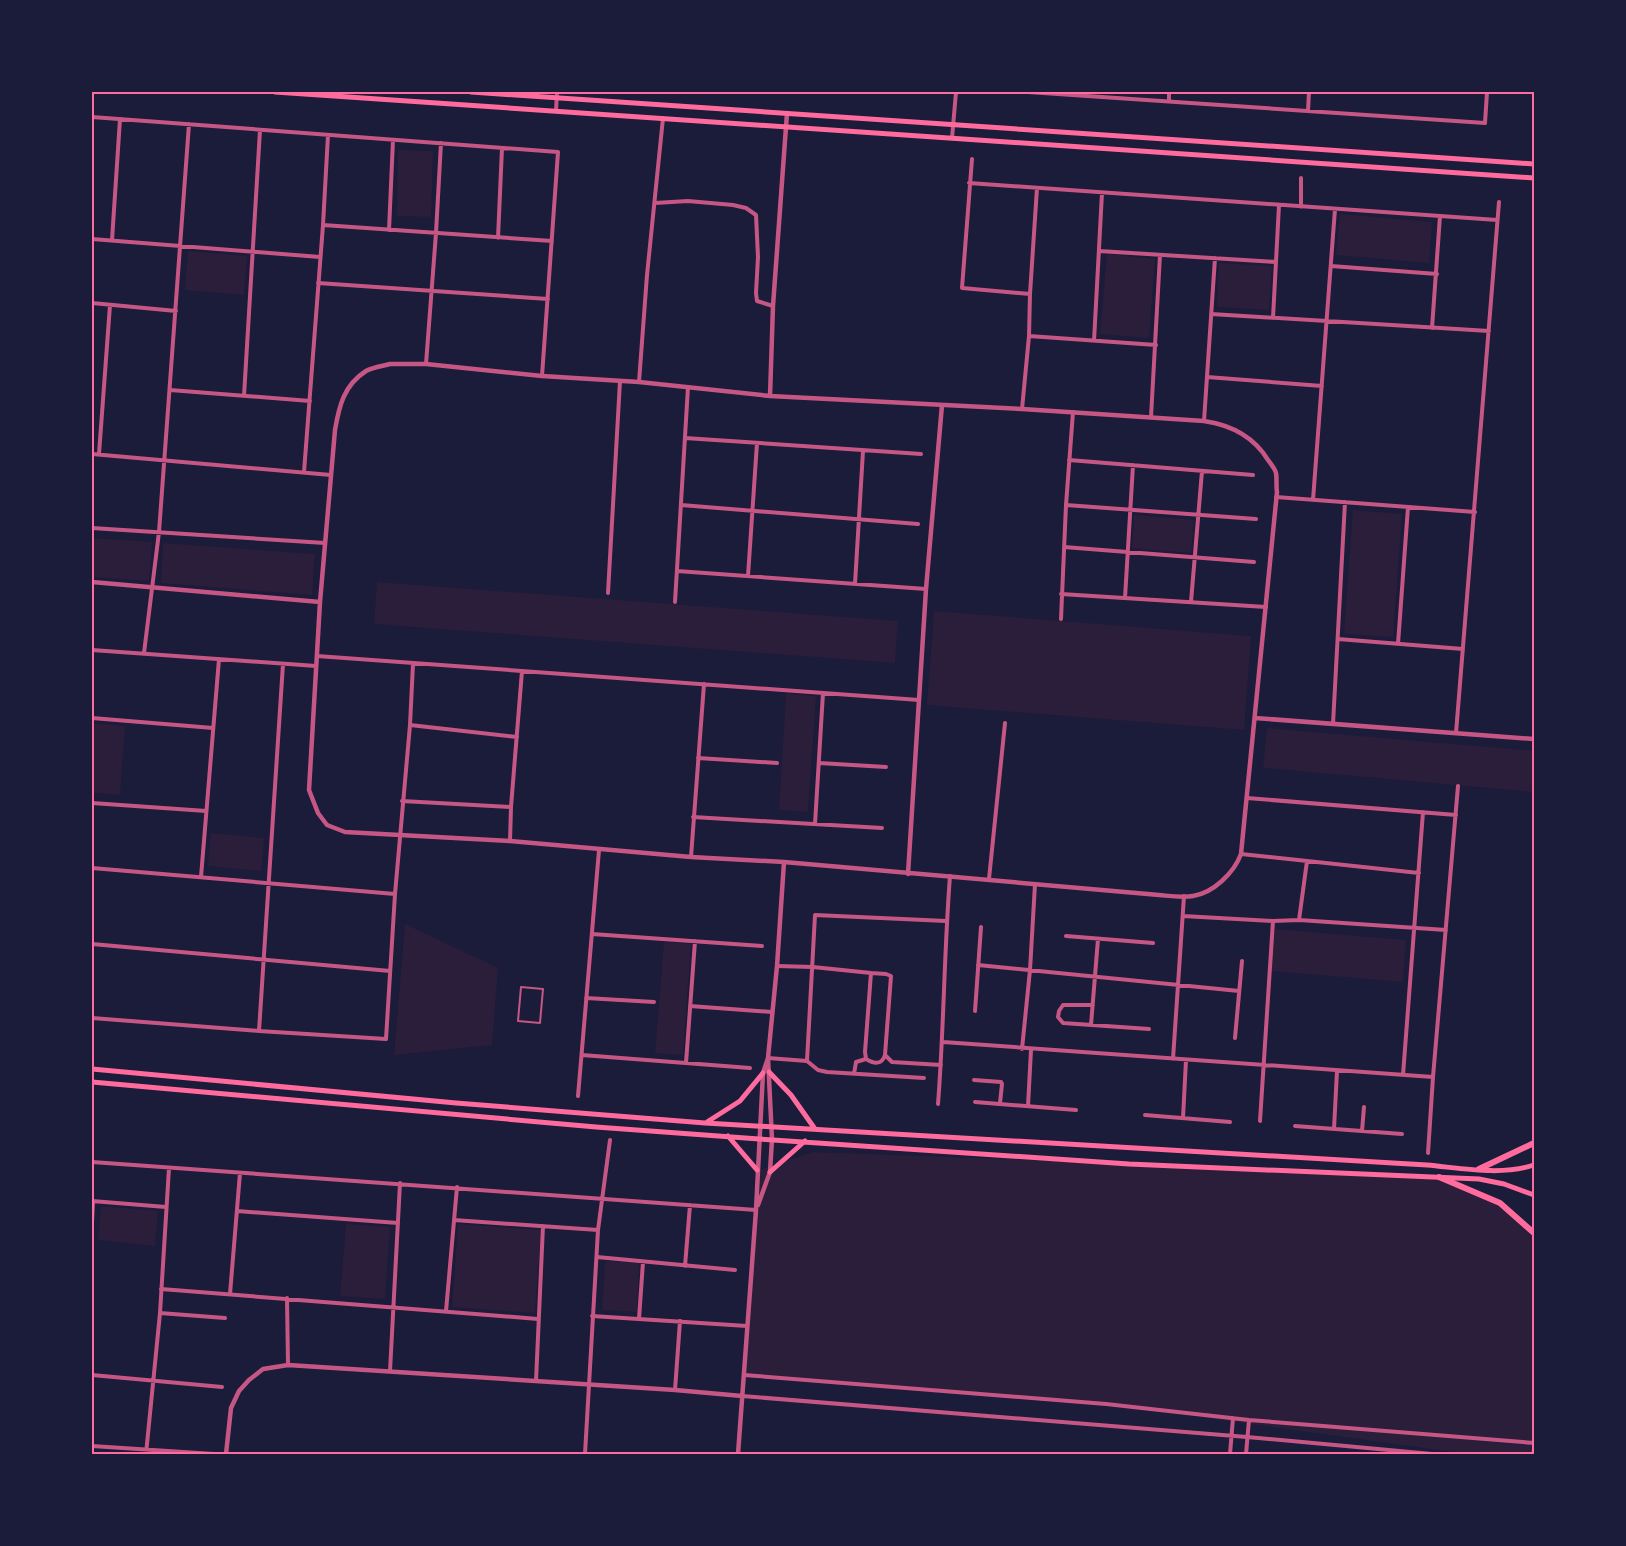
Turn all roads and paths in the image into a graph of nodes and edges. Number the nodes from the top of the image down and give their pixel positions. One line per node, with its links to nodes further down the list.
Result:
1 (274, 92): 10 (main road)
2 (471, 92): 8 (main road)
3 (956, 92): 17 (street)
4 (1029, 92): 9 (street)
5 (1169, 92): 9 (street)
6 (1310, 92): 11 (street)
7 (1487, 92): 11 (street)
8 (557, 94): 10 (street); 12 (main road)
9 (1168, 101): 11 (street)
10 (556, 111): 14 (main road)
11 (1308, 111)
12 (787, 113): 17 (main road); 18 (street)
13 (92, 117): 15 (street)
14 (663, 118): 18 (main road); 33 (street)
15 (120, 119): 16 (street); 44 (street)
16 (189, 124): 19 (street); 46 (street)
17 (953, 125): 21 (street); 26 (main road)
18 (786, 126): 21 (main road); 61 (street)
19 (260, 130): 20 (street); 48 (street)
20 (328, 135): 22 (street); 39 (street)
21 (952, 138): 28 (main road)
22 (393, 140): 23 (street); 40 (street)
23 (441, 143): 24 (street); 41 (street)
24 (502, 148): 42 (street); 45 (street)
25 (972, 159): 29 (street)
26 (1534, 164)
27 (1301, 178): 35 (street)
28 (1534, 178)
29 (969, 183): 30 (street); 57 (street)
30 (1037, 188): 31 (street); 57 (street)
31 (1102, 193): 34 (street); 47 (street)
32 (1499, 202): 38 (street)
33 (655, 203): 61 (street); 75 (street)
34 (1279, 205): 35 (street); 52 (street)
35 (1301, 207): 36 (street)
36 (1335, 209): 37 (street); 53 (street)
37 (1440, 216): 38 (street); 54 (street)
38 (1497, 220): 67 (street)
39 (323, 225): 40 (street); 50 (street)
40 (389, 230): 41 (street)
41 (436, 233): 42 (street); 56 (street)
42 (498, 238): 45 (street)
43 (92, 239): 44 (street)
44 (112, 240): 46 (street)
45 (552, 241): 58 (street)
46 (181, 246): 48 (street); 62 (street)
47 (1098, 251): 49 (street); 69 (street)
48 (253, 252): 50 (street); 79 (street)
49 (1160, 255): 51 (street); 70 (street)
50 (320, 257): 55 (street)
51 (1215, 258): 52 (street); 63 (street)
52 (1276, 262): 64 (street)
53 (1331, 266): 54 (street); 65 (street)
54 (1437, 274): 66 (street)
55 (318, 283): 56 (street); 81 (street)
56 (432, 291): 58 (street); 71 (street)
57 (1030, 294): 68 (street)
58 (548, 299): 72 (street)
59 (92, 303): 60 (street)
60 (110, 305): 62 (street); 91 (street)
61 (773, 306): 80 (street)
62 (176, 311): 78 (street)
63 (1211, 314): 64 (street); 73 (street)
64 (1274, 318): 65 (street)
65 (1327, 322): 66 (street); 76 (street)
66 (1432, 328): 67 (street)
67 (1489, 331): 108 (street)
68 (1029, 336): 69 (street); 83 (street)
69 (1094, 341): 70 (street)
70 (1155, 345): 85 (street)
71 (426, 364): 72 (street); 98 (street)
72 (542, 376): 74 (street)
73 (1207, 377): 76 (street); 86 (street)
74 (620, 381): 75 (street); 126 (street)
75 (639, 382): 77 (street)
76 (1322, 386): 101 (street)
77 (688, 387): 80 (street); 87 (street)
78 (170, 390): 79 (street); 93 (street)
79 (244, 396): 81 (street)
80 (770, 396): 82 (street)
81 (310, 401): 97 (street)
82 (942, 405): 83 (street); 125 (street)
83 (1022, 409): 84 (street)
84 (1073, 412): 85 (street); 94 (street)
85 (1151, 417): 86 (street)
86 (1204, 421): 100 (street)
87 (685, 438): 88 (street); 103 (street)
88 (757, 443): 89 (street); 107 (street)
89 (863, 451): 92 (street); 110 (street)
90 (92, 454): 91 (street)
91 (99, 454): 93 (street)
92 (921, 454)
93 (164, 460): 97 (street); 114 (street)
94 (1069, 460): 95 (street); 104 (street)
95 (1133, 465): 96 (street); 106 (street)
96 (1202, 471): 99 (street); 109 (street)
97 (304, 472): 98 (street)
98 (331, 475): 115 (street)
99 (1253, 475)
100 (1276, 497): 101 (street); 132 (street)
101 (1313, 500): 102 (street)
102 (1346, 502): 105 (street); 134 (street)
103 (681, 505): 107 (street); 120 (street)
104 (1066, 506): 106 (street); 116 (street)
105 (1408, 507): 108 (street); 135 (street)
106 (1130, 510): 109 (street); 117 (street)
107 (753, 511): 110 (street); 121 (street)
108 (1475, 512): 136 (street)
109 (1197, 515): 111 (street); 118 (street)
110 (859, 519): 112 (street); 123 (street)
111 (1256, 519)
112 (918, 524)
113 (92, 528): 114 (street)
114 (159, 532): 115 (street); 124 (street)
115 (325, 543): 129 (street)
116 (1064, 547): 117 (street); 127 (street)
117 (1127, 552): 118 (street); 128 (street)
118 (1194, 558): 119 (street); 131 (street)
119 (1254, 562)
120 (677, 571): 121 (street); 130 (street)
121 (748, 576): 123 (street)
122 (92, 582): 124 (street)
123 (855, 584): 125 (street)
124 (152, 586): 129 (street); 138 (street)
125 (927, 589): 147 (street)
126 (608, 593)
127 (1061, 594): 128 (street); 133 (street)
128 (1125, 598): 131 (street)
129 (320, 602): 139 (street)
130 (675, 602)
131 (1191, 602): 132 (street)
132 (1266, 607): 149 (street)
133 (1061, 619)
134 (1338, 639): 135 (street); 151 (street)
135 (1398, 644): 136 (street)
136 (1463, 649): 154 (street)
137 (92, 651): 138 (street)
138 (144, 653): 140 (street)
139 (317, 656): 141 (street); 143 (street)
140 (219, 659): 142 (street); 153 (street)
141 (413, 663): 144 (street); 152 (street)
142 (283, 664): 143 (street); 185 (street)
143 (316, 666): 172 (street)
144 (522, 671): 145 (street); 155 (street)
145 (704, 684): 146 (street); 157 (street)
146 (823, 693): 147 (street); 159 (street)
147 (919, 700): 181 (street)
148 (92, 718): 153 (street)
149 (1255, 718): 151 (street); 162 (street)
150 (1005, 723): 184 (street)
151 (1333, 724): 154 (street)
152 (410, 725): 155 (street); 163 (street)
153 (213, 728): 166 (street)
154 (1456, 734): 156 (street)
155 (517, 737): 165 (street)
156 (1534, 740)
157 (698, 758): 158 (street); 169 (street)
158 (777, 763)
159 (819, 763): 160 (street); 170 (street)
160 (886, 767)
161 (1458, 786): 168 (street)
162 (1247, 798): 167 (street); 175 (street)
163 (402, 801): 165 (street); 172 (street)
164 (92, 803): 166 (street)
165 (511, 807): 173 (street)
166 (207, 812): 183 (street)
167 (1424, 812): 168 (street); 180 (street)
168 (1456, 814): 195 (street)
169 (693, 817): 170 (street); 176 (street)
170 (815, 825): 171 (street)
171 (882, 828)
172 (400, 835): 173 (street); 187 (street)
173 (510, 842): 174 (street)
174 (599, 850): 176 (street); 196 (street)
175 (1241, 854): 177 (street); 188 (street)
176 (691, 857): 178 (street)
177 (1306, 861): 180 (street); 190 (street)
178 (784, 862): 181 (street); 206 (street)
179 (92, 868): 183 (street)
180 (1419, 873): 194 (street)
181 (908, 874): 182 (street)
182 (950, 876): 184 (street); 191 (street)
183 (201, 877): 185 (street)
184 (989, 879): 186 (street)
185 (269, 883): 187 (street); 203 (street)
186 (1035, 884): 188 (street); 208 (street)
187 (395, 894): 209 (street)
188 (1184, 896): 189 (street)
189 (1183, 916): 192 (street); 212 (street)
190 (1299, 920): 192 (street); 194 (street)
191 (946, 921): 207 (street); 226 (street)
192 (1273, 921): 238 (street)
193 (981, 927): 205 (street)
194 (1415, 928): 195 (street); 244 (street)
195 (1446, 930): 245 (street)
196 (592, 934): 199 (street); 214 (street)
197 (1066, 936): 198 (street)
198 (1098, 939): 200 (street); 211 (street)
199 (694, 941): 202 (street); 217 (street)
200 (1153, 943)
201 (92, 944): 203 (street)
202 (762, 946)
203 (264, 960): 209 (street); 224 (street)
204 (1242, 961): 213 (street)
205 (978, 965): 208 (street); 218 (street)
206 (777, 966): 207 (street); 219 (street)
207 (813, 967): 210 (street); 235 (street)
208 (1030, 970): 211 (street); 227 (street)
209 (390, 971): 224 (street)
210 (871, 973): 230 (street); 232 (street)
211 (1095, 978): 212 (street); 216 (street)
212 (1177, 985): 213 (street); 233 (street)
213 (1239, 991): 225 (street)
214 (586, 998): 215 (street); 229 (street)
215 (654, 1002)
216 (1093, 1005): 222 (street); 222 (street)
217 (690, 1006): 219 (street); 236 (street)
218 (975, 1011)
219 (772, 1012): 231 (street)
220 (92, 1018): 224 (street)
221 (540, 1023): 221 (street)
222 (1091, 1025): 223 (street)
223 (1149, 1029)
224 (259, 1031)
225 (1235, 1038)
226 (943, 1042): 227 (street); 237 (street)
227 (1022, 1049): 228 (street)
228 (1031, 1050): 233 (street); 253 (street)
229 (582, 1055): 236 (street); 249 (street)
230 (885, 1055): 232 (street); 237 (street)
231 (768, 1058): 235 (street); 242 (street)
232 (866, 1059): 243 (street)
233 (1173, 1059): 234 (street)
234 (1186, 1060): 238 (street); 257 (street)
235 (807, 1062): 243 (street)
236 (686, 1063): 239 (street)
237 (941, 1065): 252 (street)
238 (1264, 1066): 241 (street); 258 (street)
239 (750, 1068)
240 (92, 1069): 260 (main road)
241 (1336, 1071): 244 (street); 265 (street)
242 (766, 1072): 260 (main road); 261 (street); 262 (street); 264 (main road)
243 (854, 1074): 246 (street)
244 (1402, 1075): 245 (street)
245 (1433, 1077): 274 (street)
246 (924, 1078)
247 (974, 1080): 251 (street)
248 (92, 1082): 268 (main road)
249 (578, 1096)
250 (975, 1102): 251 (street)
251 (1000, 1103): 253 (street)
252 (938, 1104)
253 (1028, 1106): 255 (street)
254 (1364, 1107): 266 (street)
255 (1076, 1110)
256 (1145, 1115): 257 (street)
257 (1183, 1118): 259 (street)
258 (1260, 1121)
259 (1230, 1122)
260 (705, 1123): 261 (main road)
261 (759, 1125): 262 (main road); 269 (street)
262 (771, 1126): 264 (main road); 270 (street)
263 (1295, 1126): 265 (street)
264 (815, 1129): 278 (main road)
265 (1334, 1129): 266 (street)
266 (1362, 1131): 267 (street)
267 (1402, 1134)
268 (728, 1136): 269 (main road); 279 (main road)
269 (759, 1138): 270 (main road); 279 (street)
270 (772, 1139): 272 (main road); 280 (street)
271 (610, 1140): 286 (street)
272 (805, 1141): 280 (main road); 282 (main road)
273 (1534, 1143): 278 (highway)
274 (1428, 1153)
275 (92, 1162): 277 (street)
276 (1534, 1165): 278 (main road)
277 (169, 1168): 281 (street); 289 (street)
278 (1479, 1169)
279 (758, 1170): 290 (street)
280 (770, 1172): 290 (street)
281 (240, 1173): 283 (street); 291 (street)
282 (1439, 1177): 285 (main road); 297 (highway)
283 (400, 1184): 284 (street); 294 (street)
284 (457, 1187): 286 (street); 292 (street)
285 (1534, 1195)
286 (602, 1200): 288 (street); 296 (street)
287 (92, 1202): 289 (street); 293 (street)
288 (690, 1205): 290 (street); 300 (street)
289 (166, 1207): 302 (street)
290 (756, 1210): 313 (street)
291 (237, 1211): 294 (street); 303 (street)
292 (454, 1220): 295 (street); 306 (street)
293 (92, 1223)
294 (398, 1223): 305 (street)
295 (543, 1226): 296 (street); 310 (street)
296 (598, 1230): 298 (street)
297 (1534, 1233)
298 (597, 1257): 299 (street); 308 (street)
299 (643, 1262): 300 (street); 311 (street)
300 (685, 1266): 301 (street)
301 (735, 1270)
302 (161, 1288): 303 (street); 307 (street)
303 (230, 1294): 304 (street)
304 (287, 1298): 305 (street); 314 (street)
305 (393, 1307): 306 (street); 315 (street)
306 (446, 1311): 310 (street)
307 (160, 1313): 309 (street); 318 (street)
308 (592, 1316): 311 (street); 320 (street)
309 (225, 1318)
310 (538, 1319): 319 (street)
311 (639, 1319): 312 (street)
312 (680, 1321): 313 (street); 322 (street)
313 (747, 1326): 317 (street)
314 (288, 1365): 315 (street); 332 (street)
315 (390, 1371): 319 (street)
316 (92, 1375): 318 (street)
317 (744, 1375): 323 (street); 324 (street)
318 (154, 1381): 321 (street); 330 (street)
319 (536, 1381): 320 (street)
320 (588, 1385): 322 (street); 333 (street)
321 (222, 1387)
322 (675, 1390): 323 (street)
323 (742, 1396): 326 (street); 334 (street)
324 (1233, 1418): 325 (street); 326 (street)
325 (1249, 1420): 327 (street); 328 (street)
326 (1231, 1436): 327 (street); 335 (street)
327 (1247, 1437): 336 (street); 337 (street)
328 (1534, 1443)
329 (92, 1446): 330 (street)
330 (147, 1452): 331 (street)
331 (214, 1455)
332 (226, 1455)
333 (585, 1455)
334 (738, 1455)
335 (1230, 1455)
336 (1246, 1455)
337 (1432, 1455)

